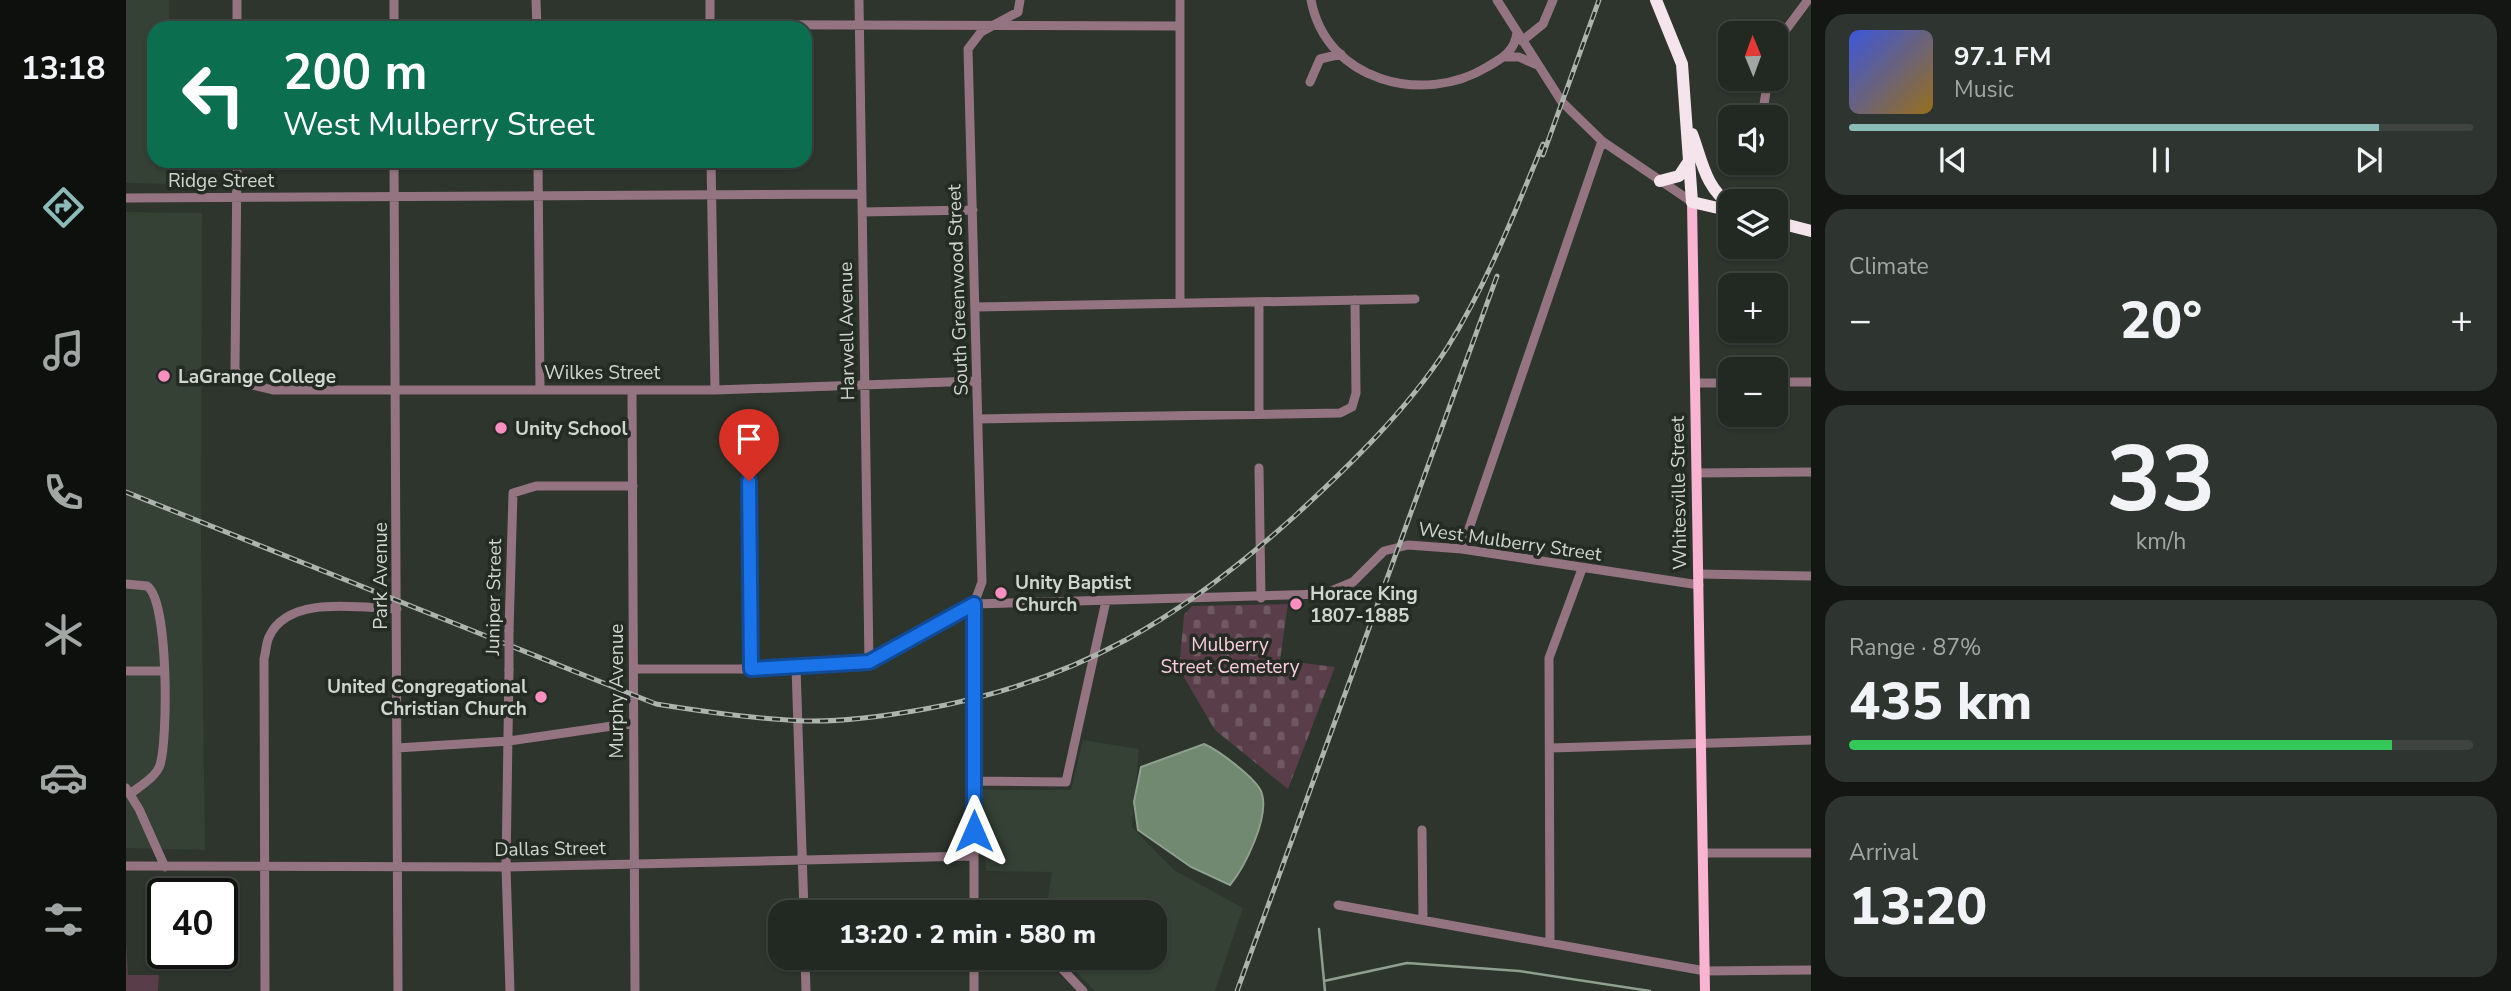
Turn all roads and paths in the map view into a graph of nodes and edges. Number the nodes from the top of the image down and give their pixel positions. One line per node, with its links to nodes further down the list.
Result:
1 (237, 0): 13 (street)
2 (394, 0): 14 (street)
3 (536, 0): 15 (street)
4 (710, 0): 16 (street)
5 (859, 0): 18 (street, Harwell Avenue)
6 (1020, 0): 19 (street, South Greenwood Street)
7 (1180, 0): 20 (street)
8 (1311, 0): 23 (street)
9 (1497, 0): 22 (street)
10 (1553, 0): 22 (street)
11 (1656, 0): 27 (highway, Whitesville Street)
12 (1808, 0): 21 (street)
13 (237, 21)
14 (394, 21)
15 (537, 21)
16 (710, 21)
17 (812, 25): 18 (street)
18 (859, 25): 19 (street); 37 (street, Harwell Avenue)
19 (995, 25): 20 (street); 44 (street, South Greenwood Street)
20 (1180, 26): 51 (street)
21 (1788, 27)
22 (1520, 37): 24 (street); 25 (street)
23 (1341, 54): 24 (street); 26 (street)
24 (1502, 58): 25 (street)
25 (1539, 67): 28 (street)
26 (1310, 82)
27 (1687, 120): 29 (highway, Whitesville Street); 35 (highway)
28 (1602, 141): 34 (street); 70 (street)
29 (1689, 161): 34 (highway); 42 (highway, Whitesville Street)
30 (237, 168): 41 (street)
31 (394, 168): 36 (street, Park Avenue)
32 (538, 168): 38 (street)
33 (710, 168): 39 (street)
34 (1660, 181): 42 (street)
35 (1718, 193)
36 (394, 194): 38 (street, Ridge Street); 41 (street, Ridge Street); 60 (street, Park Avenue)
37 (861, 194): 39 (street, Ridge Street); 45 (street, Harwell Avenue)
38 (538, 195): 39 (street, Ridge Street); 59 (street)
39 (711, 195): 62 (street)
40 (126, 198): 41 (street, Ridge Street)
41 (237, 199): 60 (street, Wilkes Street)
42 (1692, 202): 43 (highway); 56 (main road, Whitesville Street)
43 (1718, 208)
44 (973, 210): 45 (street); 52 (street, South Greenwood Street)
45 (862, 212): 58 (street, Harwell Avenue)
46 (1788, 225): 47 (highway)
47 (1811, 231)
48 (1415, 299): 49 (street)
49 (1355, 300): 50 (street); 63 (street)
50 (1259, 302): 51 (street); 63 (street)
51 (1180, 303): 52 (street)
52 (975, 307): 53 (street, South Greenwood Street)
53 (977, 381): 58 (street, Wilkes Street); 64 (street, South Greenwood Street)
54 (1788, 382): 55 (street)
55 (1811, 382)
56 (1695, 383): 57 (street); 68 (main road, Whitesville Street)
57 (1718, 383)
58 (864, 385): 62 (street, Wilkes Street); 79 (street, Harwell Avenue)
59 (540, 389): 60 (street, Wilkes Street); 61 (street, Wilkes Street)
60 (398, 390): 78 (street, Park Avenue)
61 (632, 390): 62 (street, Wilkes Street); 69 (street, Murphy Avenue)
62 (715, 390)
63 (1259, 414): 64 (street)
64 (978, 419): 77 (street, South Greenwood Street)
65 (749, 454): 82 (street)
66 (1259, 468): 75 (street)
67 (1811, 471): 68 (street)
68 (1697, 473): 73 (main road, Whitesville Street)
69 (633, 486): 81 (street, Murphy Avenue); 87 (street, Juniper Street, bridge)
70 (1462, 549): 71 (street, West Mulberry Street); 75 (street, West Mulberry Street)
71 (1582, 569): 73 (street, West Mulberry Street); 90 (street)
72 (1811, 576): 73 (street, West Mulberry Street)
73 (1699, 579): 88 (main road, Whitesville Street)
74 (126, 584): 84 (street)
75 (1261, 598): 76 (street, West Mulberry Street)
76 (1106, 601): 77 (street, West Mulberry Street); 91 (street)
77 (974, 604): 79 (street, West Mulberry Street); 91 (street, South Greenwood Street)
78 (397, 609): 89 (street, Park Avenue); 102 (street)
79 (869, 662): 80 (street, West Mulberry Street)
80 (796, 667): 82 (street, West Mulberry Street); 97 (street)
81 (634, 669): 82 (street, West Mulberry Street); 85 (street, Murphy Avenue)
82 (751, 669)
83 (126, 671): 84 (street)
84 (164, 671): 92 (street)
85 (633, 723): 87 (street); 98 (street, Murphy Avenue)
86 (1811, 740): 88 (street)
87 (509, 741): 89 (street); 103 (street, Juniper Street)
88 (1702, 746): 90 (street); 94 (main road, Whitesville Street)
89 (397, 748): 100 (street, Park Avenue)
90 (1551, 748): 108 (street)
91 (974, 781): 96 (street, South Greenwood Street)
92 (128, 791): 101 (street)
93 (1422, 830): 107 (street)
94 (1704, 853): 95 (street); 113 (main road, Whitesville Street)
95 (1811, 853)
96 (974, 856): 97 (street, Dallas Street); 105 (street, South Greenwood Street)
97 (802, 860): 98 (street, Dallas Street); 104 (street)
98 (636, 863): 103 (street, Dallas Street); 117 (street, Murphy Avenue)
99 (126, 866): 101 (street, Dallas Street)
100 (398, 866): 102 (street, Dallas Street); 103 (street, Dallas Street); 115 (street, Park Avenue)
101 (165, 867): 102 (street, Dallas Street)
102 (264, 867): 114 (street)
103 (506, 867): 116 (street, Juniper Street)
104 (804, 900)
105 (974, 900)
106 (1338, 905): 107 (street)
107 (1423, 920): 108 (street)
108 (1550, 943): 113 (street)
109 (805, 970): 118 (street)
110 (974, 970): 119 (street)
111 (1063, 970): 120 (street)
112 (1811, 970): 113 (street)
113 (1705, 971): 121 (main road, Whitesville Street)
114 (265, 991)
115 (398, 991)
116 (510, 991)
117 (635, 991)
118 (806, 991)
119 (974, 991)
120 (1083, 991)
121 (1705, 991)

